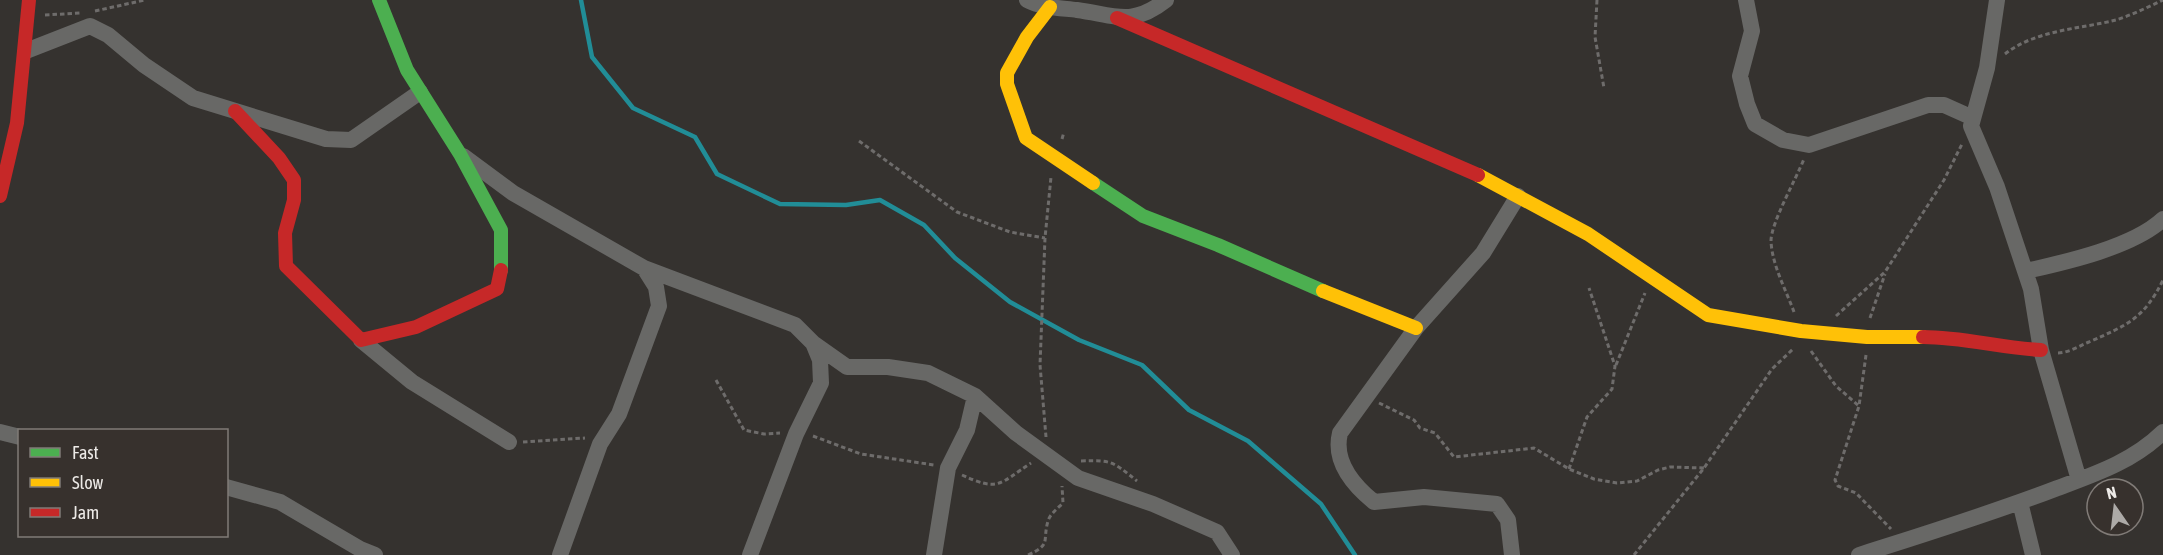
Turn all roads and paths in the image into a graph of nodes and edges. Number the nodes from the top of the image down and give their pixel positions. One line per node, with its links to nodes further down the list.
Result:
1 (29, 0): 11 (street)
2 (379, 0): 14 (street)
3 (1027, 0): 9 (street)
4 (1166, 0): 10 (street)
5 (1597, 0): 13 (path)
6 (1746, 0): 19 (street)
7 (1997, 0): 12 (street)
8 (2163, 0): 12 (path)
9 (1050, 7): 10 (street); 21 (street)
10 (1117, 18): 23 (street)
11 (26, 51): 15 (street); 22 (street)
12 (1987, 68): 16 (street)
13 (1604, 87)
14 (420, 92): 15 (street); 20 (street)
15 (235, 111): 35 (street)
16 (1973, 118): 19 (street); 28 (street)
17 (1064, 132): 21 (path)
18 (859, 141): 25 (path)
19 (1809, 146): 33 (path)
20 (460, 154): 26 (street); 35 (street)
21 (1056, 157): 25 (path); 32 (street)
22 (0, 195)
23 (1518, 196): 29 (street); 32 (street)
24 (2163, 219): 28 (street)
25 (1045, 238): 51 (path)
26 (644, 268): 36 (street); 49 (street)
27 (1885, 272): 34 (path)
28 (2026, 272): 37 (street)
29 (1651, 278): 33 (street); 38 (path)
30 (2163, 280): 37 (path)
31 (1589, 288): 38 (path)
32 (1416, 328): 66 (street)
33 (1801, 331): 34 (street); 44 (path)
34 (1867, 337): 37 (street); 44 (path)
35 (361, 340): 50 (street)
36 (813, 343): 39 (street); 41 (street)
37 (2041, 350): 55 (street)
38 (1615, 366): 54 (path)
39 (847, 367): 41 (street); 42 (street)
40 (716, 380): 47 (path)
41 (821, 383): 47 (street)
42 (975, 396): 51 (street); 52 (street)
43 (1374, 401): 54 (path)
44 (1859, 406): 59 (path)
45 (0, 432): 48 (street)
46 (2163, 432): 55 (street)
47 (796, 434): 52 (path); 62 (street)
48 (18, 436)
49 (606, 437): 50 (path); 61 (street)
50 (509, 442)
51 (1051, 458): 52 (path); 56 (path); 64 (path); 65 (street)
52 (948, 468): 63 (street)
53 (1704, 468): 54 (path)
54 (1569, 469)
55 (2079, 480): 58 (street)
56 (1144, 487)
57 (228, 488): 60 (street)
58 (2020, 502): 59 (street); 68 (street)
59 (1903, 541): 67 (street)
60 (375, 555)
61 (560, 555)
62 (750, 555)
63 (934, 555)
64 (1028, 555)
65 (1232, 555)
66 (1512, 555)
67 (1859, 555)
68 (2033, 555)

